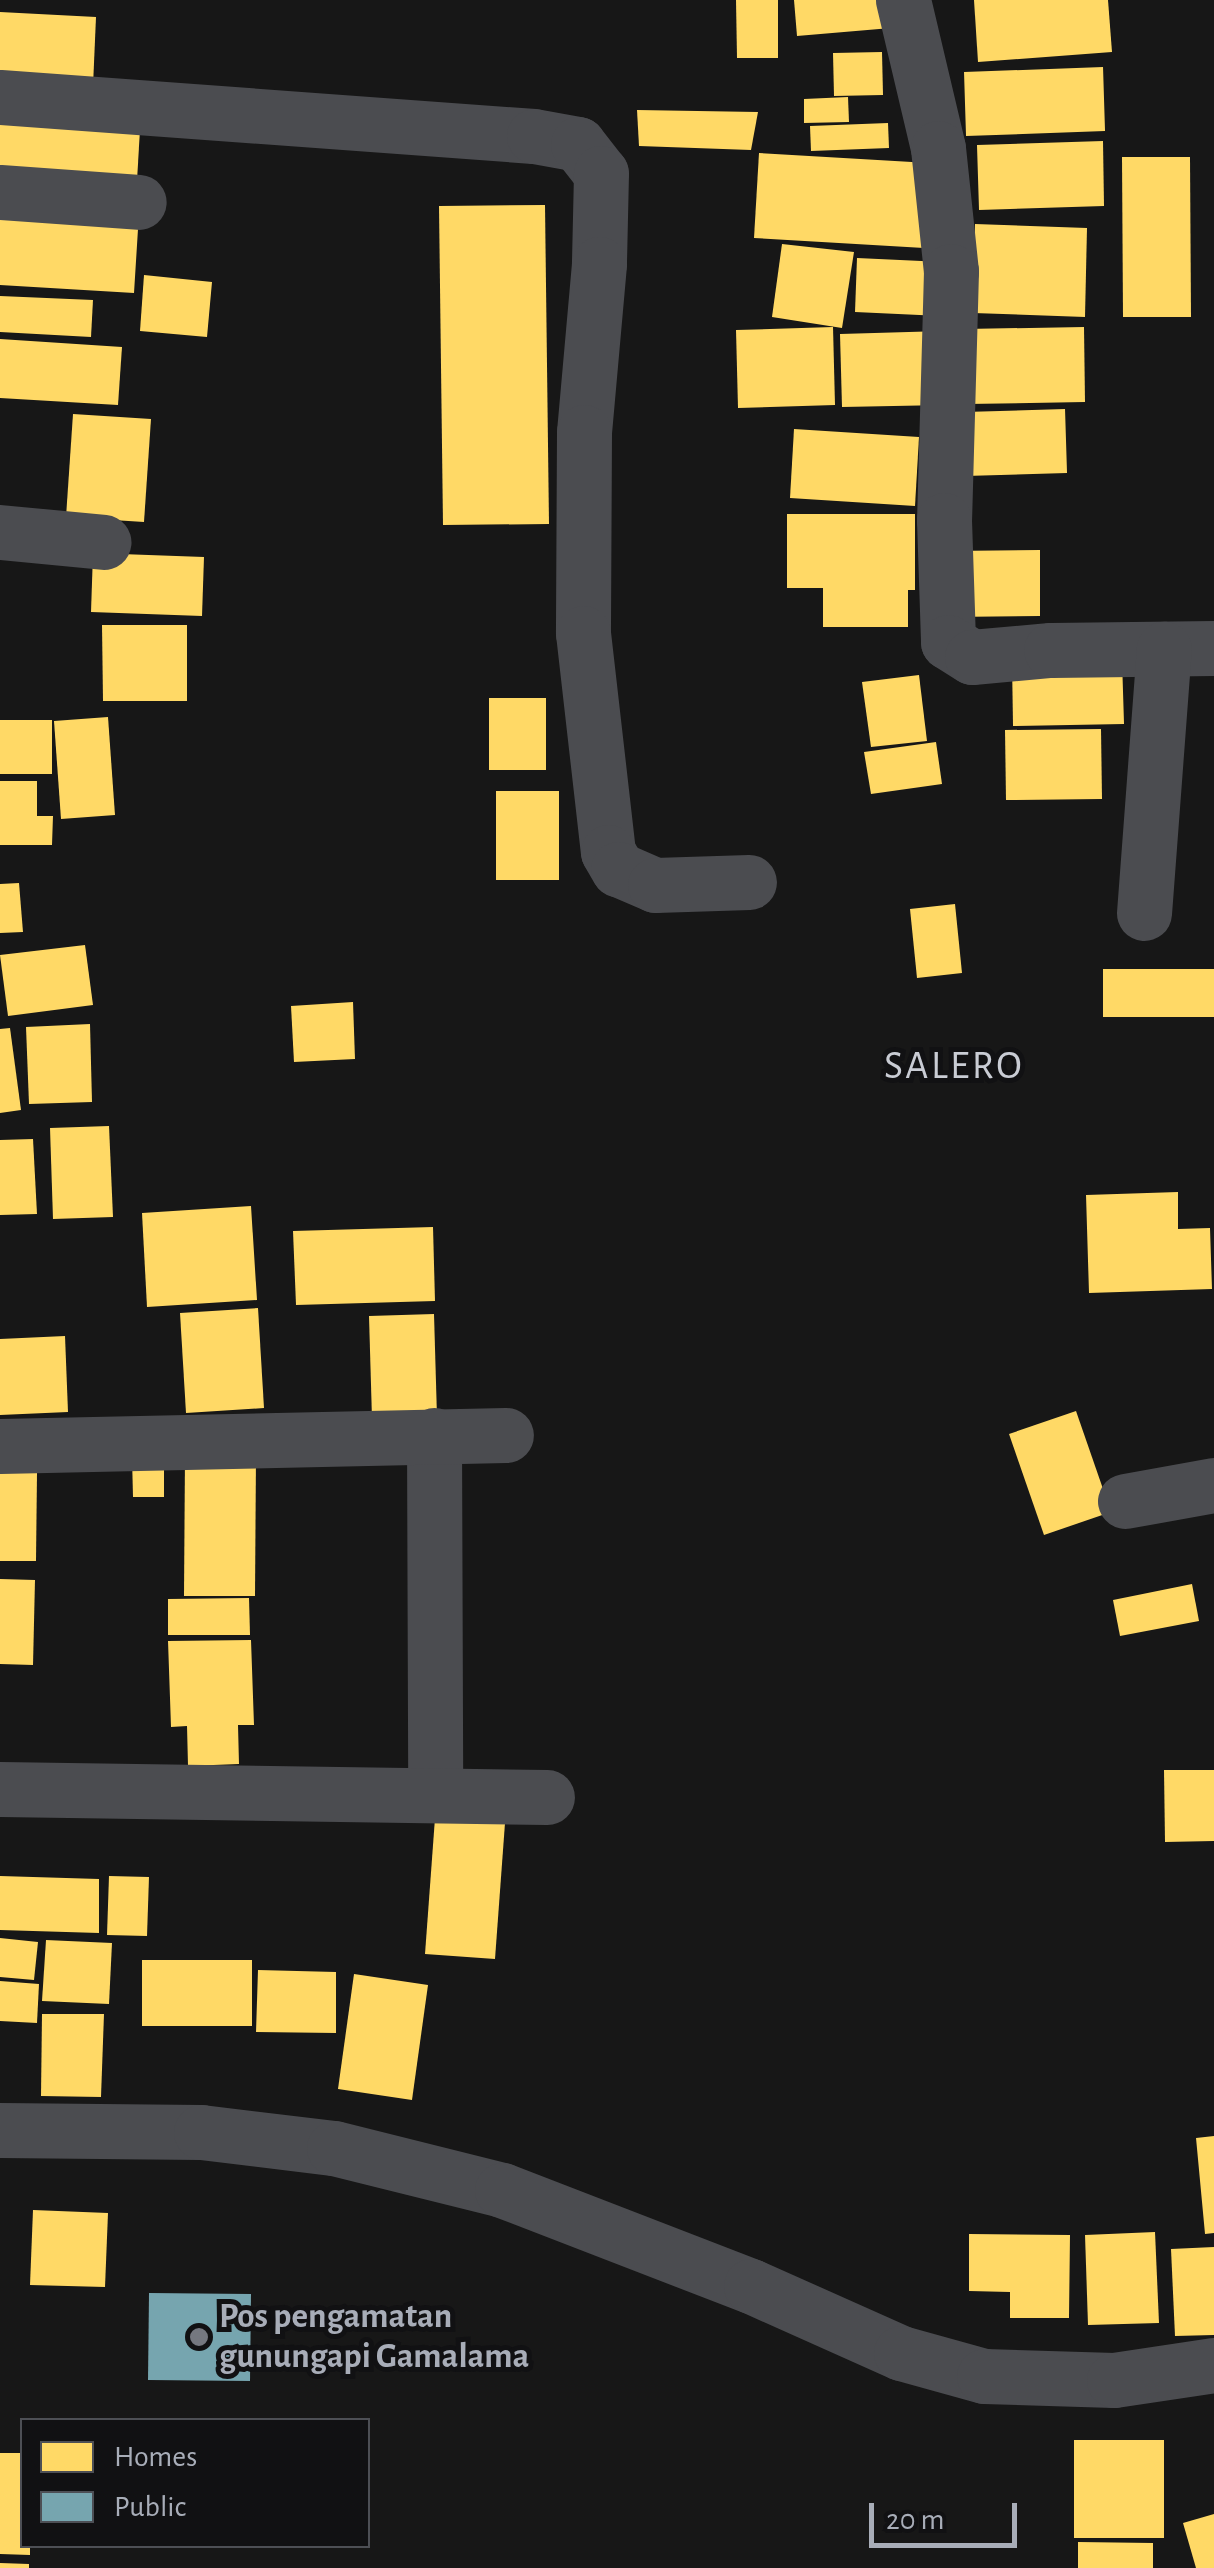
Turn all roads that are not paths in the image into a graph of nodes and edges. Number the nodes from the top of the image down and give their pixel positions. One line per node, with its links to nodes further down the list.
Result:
1 (903, 0): 7 (street)
2 (0, 96): 8 (street)
3 (0, 192): 4 (street)
4 (139, 202)
5 (0, 532): 6 (street)
6 (104, 542)
7 (1189, 648): 9 (street)
8 (749, 882)
9 (1144, 914)
10 (434, 1435): 11 (street); 12 (street); 16 (street)
11 (506, 1435)
12 (0, 1446)
13 (1214, 1486): 14 (street)
14 (1126, 1500)
15 (0, 1789): 16 (street)
16 (435, 1792): 17 (street)
17 (547, 1797)
18 (0, 2130): 19 (street)
19 (1214, 2365)

